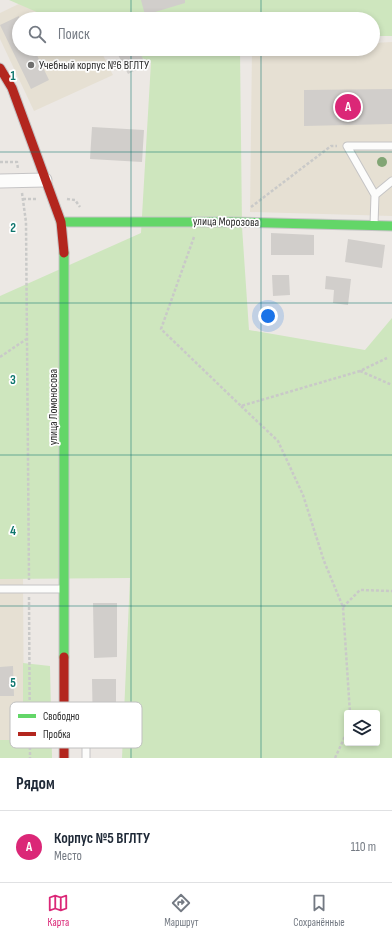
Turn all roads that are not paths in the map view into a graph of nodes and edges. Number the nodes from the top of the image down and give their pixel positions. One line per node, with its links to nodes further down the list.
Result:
1 (0, 68): 3 (main road, улица Ломоносова)
2 (392, 146): 6 (lane)
3 (45, 180): 4 (street); 7 (main road, улица Ломоносова)
4 (0, 181)
5 (392, 181): 6 (lane)
6 (376, 195): 8 (lane)
7 (60, 222): 8 (main road, улица Морозова); 11 (main road, улица Ломоносова)
8 (374, 226): 9 (main road, улица Морозова)
9 (392, 226)
10 (0, 589): 11 (lane)
11 (64, 589): 12 (main road, улица Ломоносова)
12 (64, 702)

